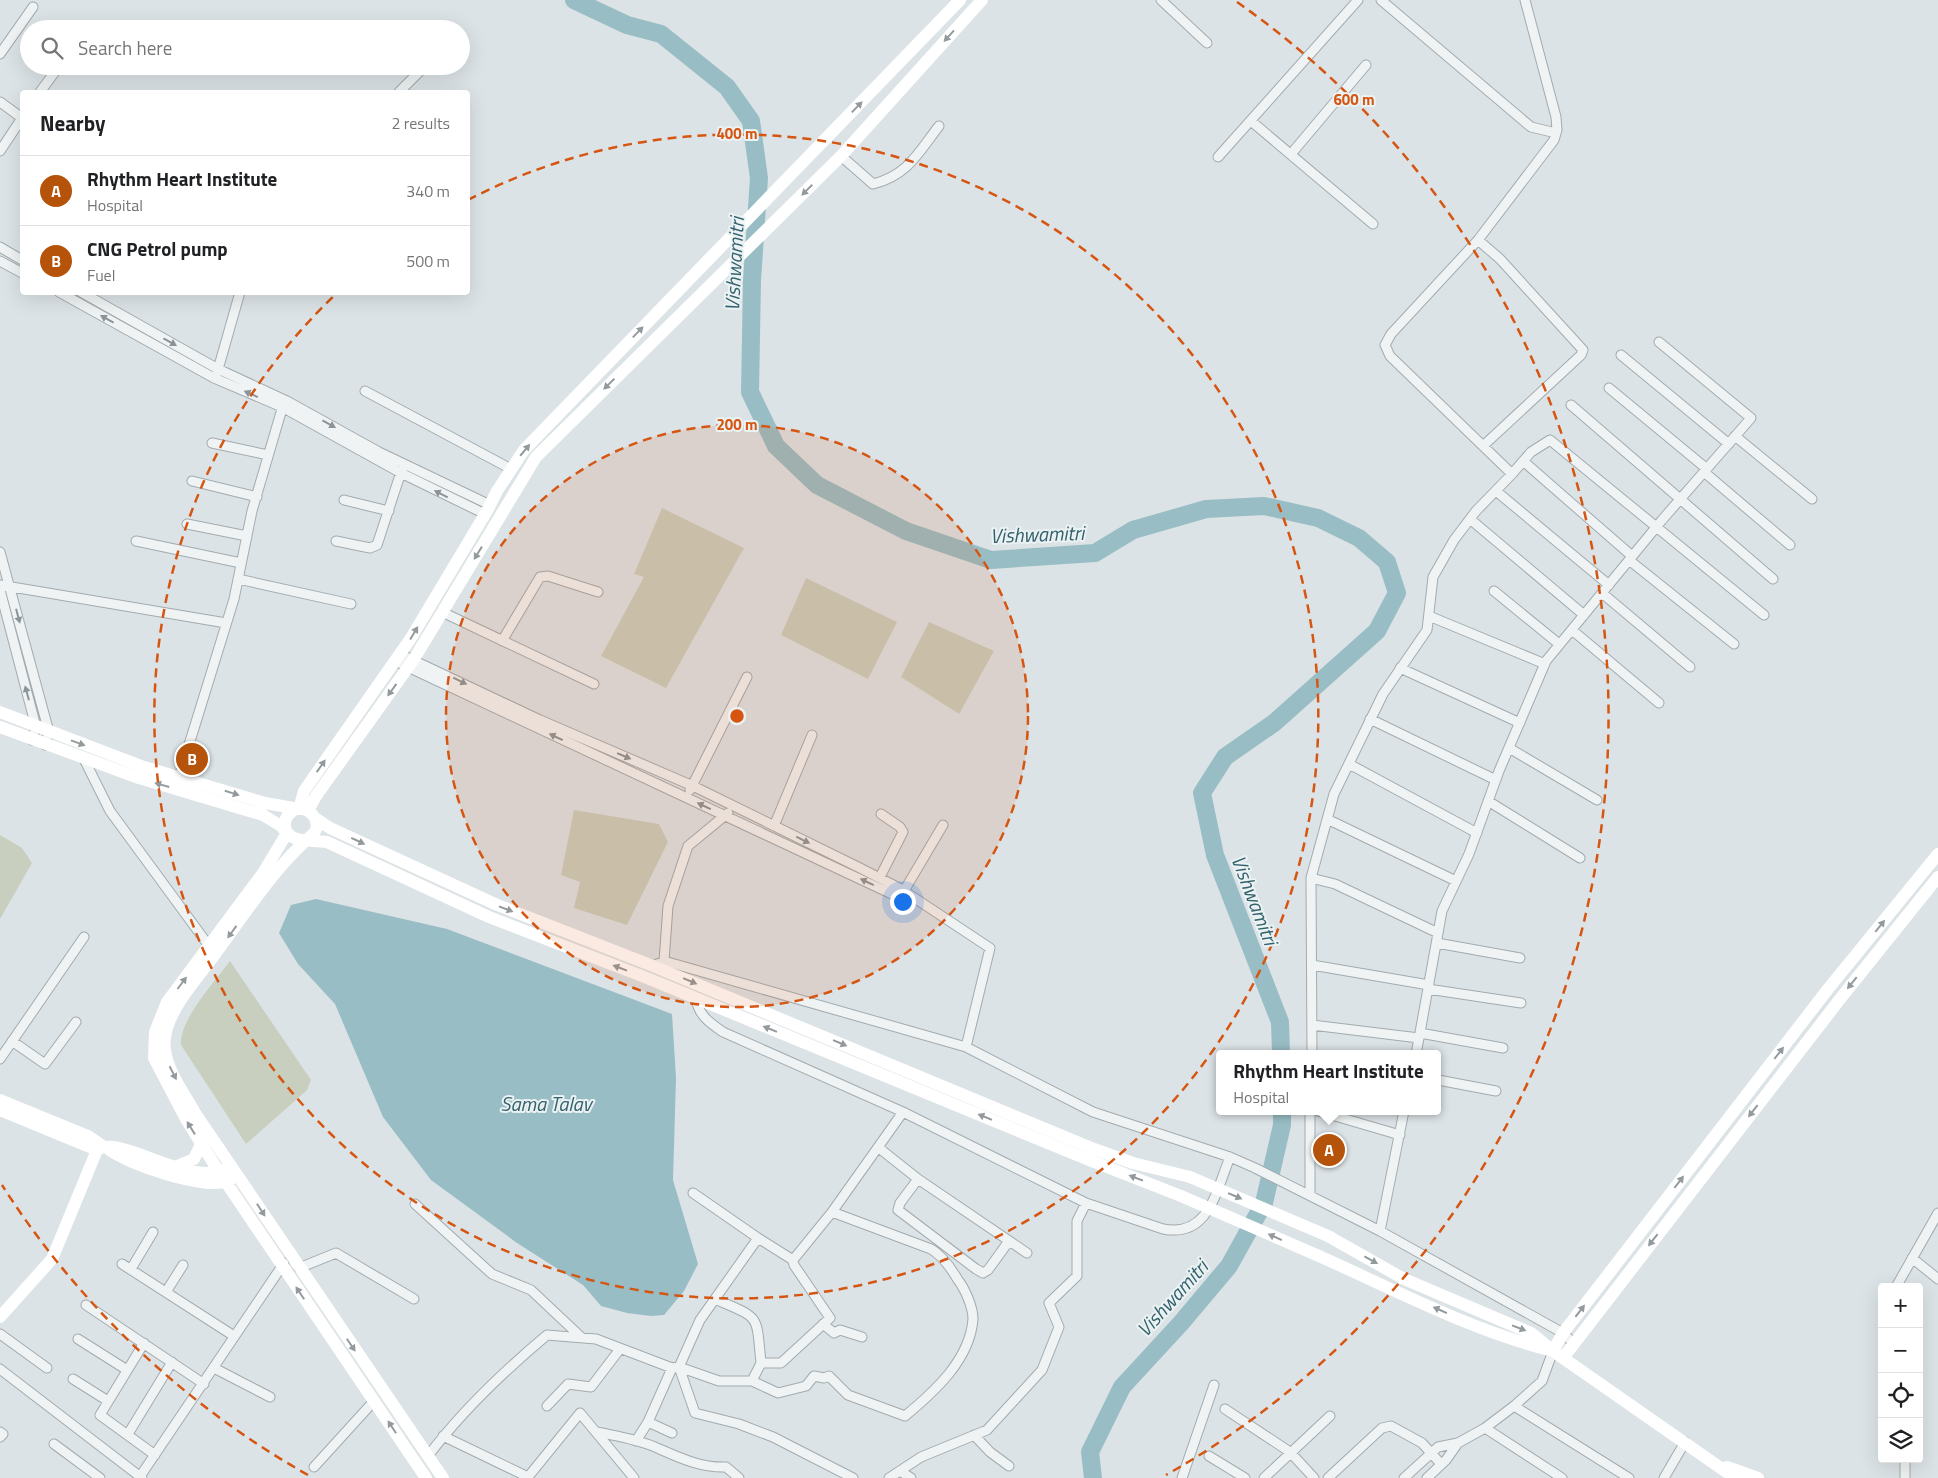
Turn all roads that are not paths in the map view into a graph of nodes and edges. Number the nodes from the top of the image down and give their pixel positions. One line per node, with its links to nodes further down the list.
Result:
1 (960, 0): 37 (main road, one-way to 1)
2 (982, 0): 26 (main road, one-way to 26)
3 (1161, 0): 11 (street)
4 (1358, 0): 21 (street)
5 (1381, 0): 23 (street)
6 (1525, 0): 23 (street)
7 (33, 7): 8 (street)
8 (22, 20)
9 (20, 23): 10 (street)
10 (3, 43): 12 (street)
11 (1207, 43)
12 (0, 54)
13 (1366, 65): 25 (street)
14 (52, 75): 16 (street)
15 (416, 75): 17 (street)
16 (41, 90)
17 (401, 90)
18 (0, 102): 19 (street)
19 (20, 117)
20 (20, 121): 24 (street)
21 (1251, 122): 25 (street); 27 (street)
22 (939, 126): 26 (street)
23 (1556, 133): 29 (street)
24 (0, 151)
25 (1291, 154): 28 (street)
26 (841, 156): 38 (main road, one-way to 38)
27 (1218, 157)
28 (1373, 224)
29 (1478, 240): 49 (street); 49 (street)
30 (0, 247): 31 (street)
31 (20, 259)
32 (0, 260): 33 (street)
33 (20, 272)
34 (65, 295): 41 (street, one-way to 34)
35 (86, 295): 41 (street, one-way to 41)
36 (239, 295): 41 (street)
37 (652, 318): 38 (main road); 53 (main road, one-way to 37)
38 (664, 331): 66 (main road, one-way to 66)
39 (1659, 342): 46 (street)
40 (1621, 355): 48 (street)
41 (217, 374): 44 (street)
42 (1609, 388): 54 (street)
43 (365, 392): 53 (street)
44 (283, 403): 50 (street); 52 (street, one-way to 52); 55 (street)
45 (1571, 405): 60 (street)
46 (1735, 436): 48 (street); 61 (street)
47 (212, 443): 50 (street)
48 (1729, 444): 54 (street)
49 (1483, 446): 56 (street)
50 (268, 455): 59 (street)
51 (1523, 461): 56 (street); 68 (street); 74 (street)
52 (404, 464): 55 (street); 64 (street)
53 (511, 469): 64 (main road)
54 (1705, 470): 60 (street); 72 (street)
55 (400, 473): 63 (street); 64 (street, one-way to 55)
56 (1512, 474): 58 (street)
57 (192, 481): 59 (street)
58 (1496, 491): 65 (street); 79 (street)
59 (258, 496): 69 (street)
60 (1680, 499): 68 (street); 77 (street)
61 (1812, 499)
62 (344, 500): 63 (street)
63 (389, 511): 71 (street)
64 (486, 512): 66 (main road); 95 (main road, one-way to 64)
65 (1470, 519): 87 (street); 89 (street)
66 (496, 523): 86 (main road, one-way to 86)
67 (187, 524): 69 (street)
68 (1657, 526): 74 (street); 88 (street)
69 (247, 536): 75 (street)
70 (136, 541): 75 (street)
71 (336, 541)
72 (1790, 545)
73 (0, 552): 80 (street)
74 (1631, 558): 79 (street); 94 (street)
75 (241, 563): 76 (street)
76 (238, 579): 85 (street); 90 (street)
77 (1773, 579)
78 (0, 585): 80 (street)
79 (1609, 585): 84 (street)
80 (10, 587): 90 (street); 109 (street, one-way to 109)
81 (0, 590): 108 (street, one-way to 81)
82 (1494, 591): 93 (street)
83 (598, 592): 92 (street)
84 (1602, 593): 87 (street); 98 (street)
85 (351, 604)
86 (442, 612): 92 (street); 96 (main road)
87 (1584, 615): 91 (street)
88 (1764, 615)
89 (1429, 616): 97 (street); 99 (street)
90 (226, 623): 118 (street)
91 (1572, 630): 93 (street); 102 (street)
92 (502, 641): 101 (street)
93 (1559, 644): 97 (street)
94 (1734, 644)
95 (398, 658): 96 (street); 125 (main road, one-way to 95)
96 (411, 663): 105 (street); 125 (main road, one-way to 125)
97 (1545, 664): 106 (street)
98 (1690, 666)
99 (1400, 668): 104 (street); 106 (street)
100 (747, 677): 120 (street)
101 (594, 684)
102 (1659, 703)
103 (0, 712): 108 (main road)
104 (1370, 720): 117 (street); 119 (street)
105 (538, 724): 112 (street); 115 (street, one-way to 105)
106 (1520, 724): 114 (street)
107 (0, 727): 111 (main road)
108 (36, 727): 109 (main road); 111 (street)
109 (50, 732): 113 (street); 118 (main road, one-way to 118)
110 (812, 735): 130 (street)
111 (32, 740): 113 (main road)
112 (596, 744): 115 (street); 120 (street, one-way to 120)
113 (45, 745): 116 (main road)
114 (1509, 748): 119 (street); 122 (street)
115 (592, 754): 121 (street)
116 (84, 759): 131 (main road, one-way to 116); 149 (street)
117 (1349, 764): 128 (street); 132 (street)
118 (179, 777): 125 (main road, one-way to 125)
119 (1496, 780): 123 (street)
120 (693, 786): 121 (street); 124 (street)
121 (685, 798): 127 (street, one-way to 121)
122 (1597, 800)
123 (1488, 802): 132 (street); 135 (street)
124 (734, 806): 127 (street); 130 (street)
125 (307, 813): 131 (main road); 133 (main road); 136 (main road, one-way to 136)
126 (881, 814): 137 (street)
127 (725, 816): 144 (street, one-way to 127); 151 (street)
128 (1327, 819): 139 (street); 140 (street)
129 (943, 825): 142 (street)
130 (774, 826): 137 (street, one-way to 137)
131 (287, 833): 133 (main road); 149 (main road)
132 (1476, 833): 140 (street)
133 (306, 840): 141 (main road); 179 (main road, one-way to 179)
134 (1938, 854): 209 (main road, one-way to 134)
135 (1580, 858)
136 (428, 874): 141 (main road); 143 (main road)
137 (880, 877): 142 (street)
138 (1938, 877): 215 (main road, one-way to 215)
139 (1311, 878): 146 (street); 152 (street)
140 (1456, 881): 146 (street)
141 (423, 886): 145 (main road)
142 (904, 891): 144 (street)
143 (478, 897): 145 (main road); 151 (main road, one-way to 151)
144 (912, 897): 160 (street)
145 (472, 909): 154 (main road, one-way to 145)
146 (1438, 933): 148 (street)
147 (84, 937): 159 (street)
148 (1436, 943): 150 (street); 153 (street)
149 (209, 946): 174 (main road, one-way to 149)
150 (1520, 958)
151 (659, 963): 160 (street); 218 (main road, one-way to 218, bridge)
152 (1312, 966): 153 (street); 157 (street)
153 (1428, 987): 155 (street); 158 (street)
154 (696, 998): 169 (street); 218 (main road, one-way to 154, bridge)
155 (1521, 1004)
156 (76, 1022): 159 (street)
157 (1312, 1025): 158 (street); 162 (street)
158 (1419, 1035): 161 (street); 163 (street)
159 (12, 1041): 164 (street)
160 (966, 1047): 177 (street)
161 (1503, 1048)
162 (1312, 1050)
163 (1417, 1050)
164 (0, 1059)
165 (1441, 1081): 166 (street)
166 (1496, 1090)
167 (0, 1100): 176 (main road)
168 (0, 1110): 176 (main road)
169 (903, 1112): 175 (street); 184 (street)
170 (1310, 1115): 183 (street)
171 (1332, 1115): 173 (street)
172 (1403, 1115): 173 (street)
173 (1400, 1135): 188 (street)
174 (201, 1144): 178 (main road); 180 (main road)
175 (879, 1148): 181 (street); 186 (street)
176 (103, 1149): 178 (main road); 180 (main road); 207 (main road)
177 (1230, 1157): 183 (street); 184 (street)
178 (175, 1167): 180 (main road)
179 (235, 1171): 180 (main road); 193 (main road, one-way to 193)
180 (222, 1177): 198 (main road)
181 (918, 1179): 191 (street); 191 (street)
182 (693, 1193): 190 (street)
183 (1307, 1194): 188 (street)
184 (1086, 1203): 243 (street)
185 (415, 1204): 213 (street)
186 (832, 1212): 195 (street); 227 (street)
187 (1937, 1217): 194 (street)
188 (1380, 1231): 209 (street)
189 (153, 1232): 200 (street)
190 (758, 1238): 195 (street); 205 (street)
191 (1009, 1241): 192 (street)
192 (1027, 1253)
193 (290, 1254): 198 (street); 199 (main road)
194 (1912, 1258): 201 (street); 202 (street)
195 (793, 1260): 208 (street)
196 (122, 1264): 200 (street)
197 (183, 1265): 203 (street)
198 (282, 1266): 211 (street); 231 (main road, one-way to 198)
199 (299, 1268): 204 (street); 253 (main road, one-way to 253)
200 (131, 1269): 203 (street)
201 (1938, 1279)
202 (1898, 1283)
203 (166, 1292): 211 (street)
204 (414, 1298)
205 (715, 1299): 220 (street); 223 (street)
206 (86, 1305): 216 (street)
207 (0, 1317)
208 (823, 1324): 212 (street); 220 (street)
209 (1563, 1333): 215 (street); 218 (main road)
210 (0, 1334): 221 (street)
211 (234, 1336): 222 (street)
212 (862, 1337)
213 (582, 1338): 217 (street); 244 (street)
214 (78, 1339): 225 (street)
215 (1573, 1342): 218 (main road)
216 (144, 1343): 219 (street); 225 (street)
217 (620, 1349): 223 (street); 233 (street)
218 (1558, 1354): 234 (street); 247 (main road)
219 (172, 1362): 228 (street); 242 (street)
220 (761, 1363): 227 (street)
221 (47, 1368)
222 (214, 1368): 228 (street); 230 (street)
223 (675, 1368): 227 (street); 237 (street); 268 (street)
224 (0, 1369): 263 (street)
225 (127, 1370): 232 (street)
226 (73, 1379): 232 (street)
227 (752, 1381)
228 (204, 1384): 252 (street)
229 (1214, 1385): 271 (street)
230 (270, 1397)
231 (374, 1401): 259 (street); 262 (main road, one-way to 231)
232 (108, 1402): 242 (street)
233 (547, 1406)
234 (1514, 1406): 238 (street); 261 (street)
235 (1225, 1409): 250 (street)
236 (1330, 1416): 250 (street)
237 (648, 1422): 241 (street); 246 (street)
238 (1485, 1428): 248 (street); 278 (street)
239 (0, 1432): 245 (street)
240 (597, 1432): 244 (street); 246 (street); 266 (street)
241 (672, 1432)
242 (128, 1434): 252 (street)
243 (974, 1435): 258 (street); 260 (street)
244 (443, 1436): 253 (street)
245 (0, 1437)
246 (636, 1441): 267 (street)
247 (1685, 1442): 255 (main road); 280 (street)
248 (1458, 1443): 251 (street); 257 (street)
249 (54, 1444): 264 (street)
250 (1290, 1452): 273 (street); 274 (street)
251 (1431, 1453): 257 (street); 275 (street); 276 (street)
252 (155, 1455): 263 (street)
253 (428, 1456): 262 (main road); 265 (main road)
254 (1209, 1456): 272 (street)
255 (1713, 1462): 281 (main road); 282 (main road)
256 (1905, 1463): 283 (street)
257 (1441, 1464): 277 (street)
258 (1010, 1466)
259 (314, 1467)
260 (900, 1471): 269 (street); 270 (street)
261 (1615, 1474): 279 (street)
262 (419, 1475)
263 (140, 1477)
264 (100, 1478)
265 (443, 1478)
266 (634, 1478)
267 (739, 1478)
268 (853, 1478)
269 (889, 1478)
270 (911, 1478)
271 (1182, 1478)
272 (1245, 1478)
273 (1264, 1478)
274 (1314, 1478)
275 (1328, 1478)
276 (1404, 1478)
277 (1427, 1478)
278 (1562, 1478)
279 (1629, 1478)
280 (1664, 1478)
281 (1735, 1478)
282 (1758, 1478)
283 (1905, 1478)

